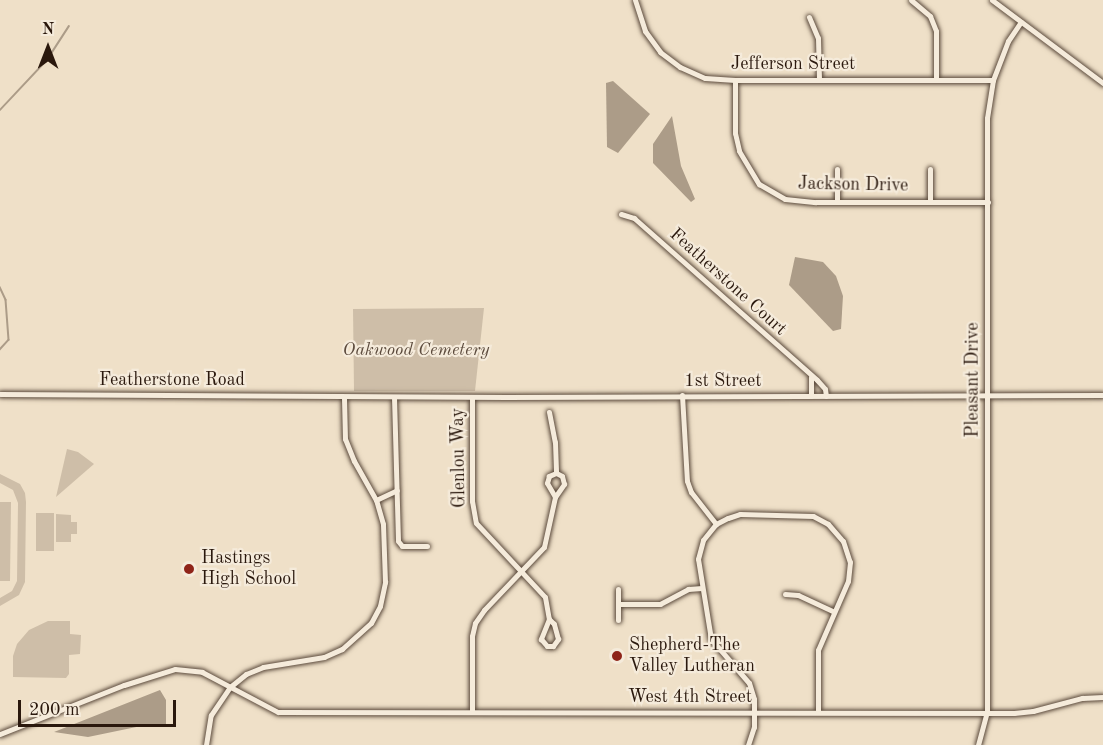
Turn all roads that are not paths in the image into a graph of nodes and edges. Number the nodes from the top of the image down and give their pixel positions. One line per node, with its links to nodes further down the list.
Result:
1 (635, 0): 7 (street, Jefferson Street)
2 (911, 0): 6 (street)
3 (992, 0): 5 (street)
4 (809, 17): 8 (street)
5 (1021, 22): 9 (street, Pleasant Drive); 10 (street)
6 (936, 79): 8 (street, Jefferson Street); 9 (street, Jefferson Street)
7 (735, 80): 8 (street, Jefferson Street); 13 (street, Jackson Drive)
8 (819, 80)
9 (993, 80): 15 (street, Pleasant Drive)
10 (1103, 83)
11 (837, 169): 13 (street)
12 (930, 169): 14 (street)
13 (837, 202): 14 (street, Jackson Drive)
14 (930, 202): 15 (street, Jackson Drive)
15 (988, 202): 23 (street, Pleasant Drive)
16 (621, 214): 17 (street, Featherstone Court)
17 (812, 377): 21 (street); 22 (street, Featherstone Court)
18 (0, 394): 24 (street, Featherstone Road)
19 (682, 395): 21 (street, 1st Street); 26 (street, 1st Street); 32 (street)
20 (1103, 395): 23 (street, 1st Street)
21 (811, 396): 22 (street, 1st Street)
22 (826, 396): 23 (street, 1st Street)
23 (988, 396): 47 (street, Pleasant Drive)
24 (344, 397): 25 (street, 1st Street); 31 (street)
25 (394, 397): 26 (street, 1st Street); 29 (street)
26 (472, 397): 34 (street, Glenlou Way)
27 (549, 412): 28 (street)
28 (556, 473): 30 (street); 30 (street)
29 (397, 490): 31 (street); 33 (street)
30 (555, 497): 34 (street)
31 (376, 500): 42 (street)
32 (716, 524): 35 (street); 39 (street)
33 (427, 546)
34 (521, 573): 40 (street, Glenlou Way); 45 (street)
35 (702, 588): 38 (street); 46 (street)
36 (618, 589): 38 (street)
37 (785, 594): 39 (street)
38 (618, 604): 41 (street)
39 (833, 611): 44 (street)
40 (549, 619): 40 (street, Glenlou Way)
41 (618, 620)
42 (230, 687): 45 (street, West 4th Street); 48 (street); 49 (street)
43 (1103, 697): 47 (street, West 4th Street)
44 (818, 711): 46 (street, West 4th Street); 47 (street, West 4th Street)
45 (472, 712): 46 (street, West 4th Street)
46 (755, 712): 50 (street)
47 (987, 712): 51 (street, Pleasant Drive)
48 (0, 734)
49 (206, 745)
50 (748, 745)
51 (978, 745)

